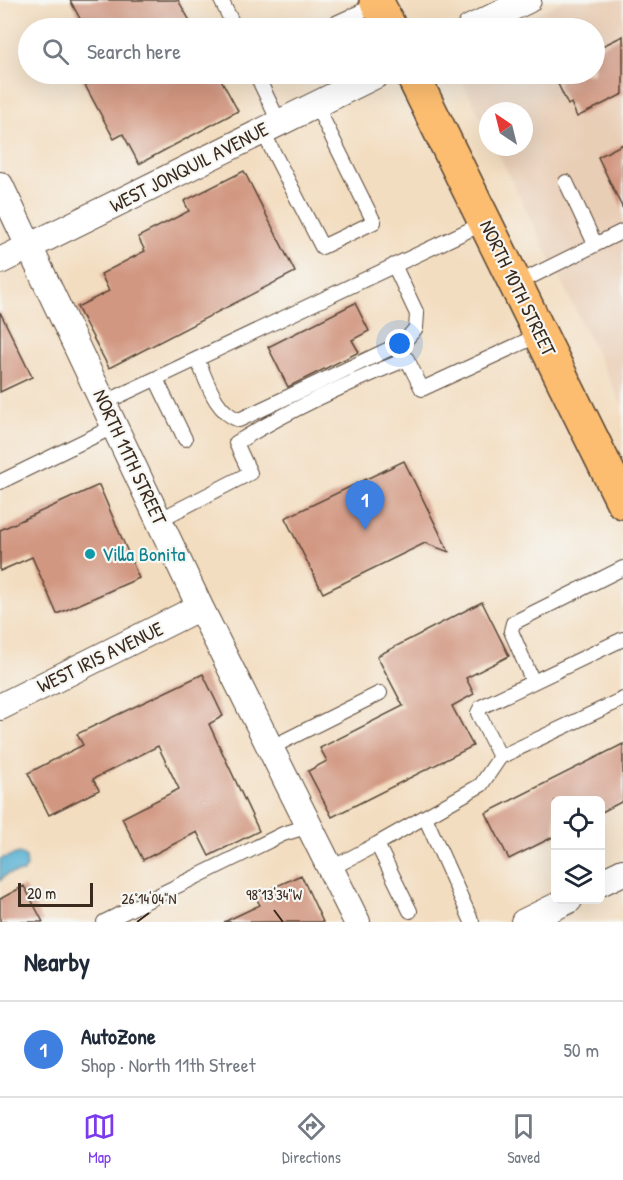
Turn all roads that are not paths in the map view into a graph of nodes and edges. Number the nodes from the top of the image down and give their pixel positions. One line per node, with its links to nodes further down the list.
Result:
1 (221, 0): 4 (lane)
2 (528, 0): 6 (street)
3 (381, 11): 5 (lane)
4 (230, 18)
5 (358, 18)
6 (491, 18)
7 (259, 84): 11 (lane)
8 (358, 84): 10 (street, WEST JONQUIL AVENUE)
9 (417, 84): 14 (main road, NORTH 10TH STREET)
10 (315, 105): 11 (street, WEST JONQUIL AVENUE); 11 (lane)
11 (271, 126): 17 (street, WEST JONQUIL AVENUE)
12 (566, 182): 16 (lane)
13 (0, 185): 17 (street, NORTH 11TH STREET)
14 (486, 222): 19 (lane); 20 (main road, NORTH 10TH STREET)
15 (623, 231): 16 (lane)
16 (595, 244): 20 (lane)
17 (31, 246): 18 (street, WEST JONQUIL AVENUE); 24 (street, NORTH 11TH STREET)
18 (0, 261)
19 (394, 265): 22 (lane); 22 (lane)
20 (516, 284): 21 (main road, NORTH 10TH STREET)
21 (541, 334): 27 (main road, NORTH 10TH STREET); 28 (lane)
22 (197, 359): 23 (lane)
23 (156, 379): 24 (lane); 25 (lane)
24 (110, 414): 26 (lane); 28 (street, NORTH 11TH STREET)
25 (184, 439)
26 (0, 482)
27 (623, 502)
28 (159, 520): 30 (street, NORTH 11TH STREET)
29 (623, 568): 32 (lane)
30 (200, 608): 35 (street, WEST IRIS AVENUE); 36 (street, NORTH 11TH STREET)
31 (623, 639): 32 (lane)
32 (533, 682): 37 (lane)
33 (380, 693): 36 (lane)
34 (623, 699): 37 (lane)
35 (0, 707)
36 (270, 748): 39 (street, NORTH 11TH STREET)
37 (500, 757): 38 (lane)
38 (425, 817): 40 (lane); 48 (lane)
39 (309, 826): 41 (street, NORTH 11TH STREET); 46 (lane)
40 (377, 844): 41 (lane); 45 (lane)
41 (330, 869): 47 (street, NORTH 11TH STREET)
42 (623, 872): 43 (street)
43 (605, 881)
44 (561, 904): 49 (street)
45 (410, 911)
46 (104, 922)
47 (357, 922)
48 (472, 922)
49 (524, 922)

